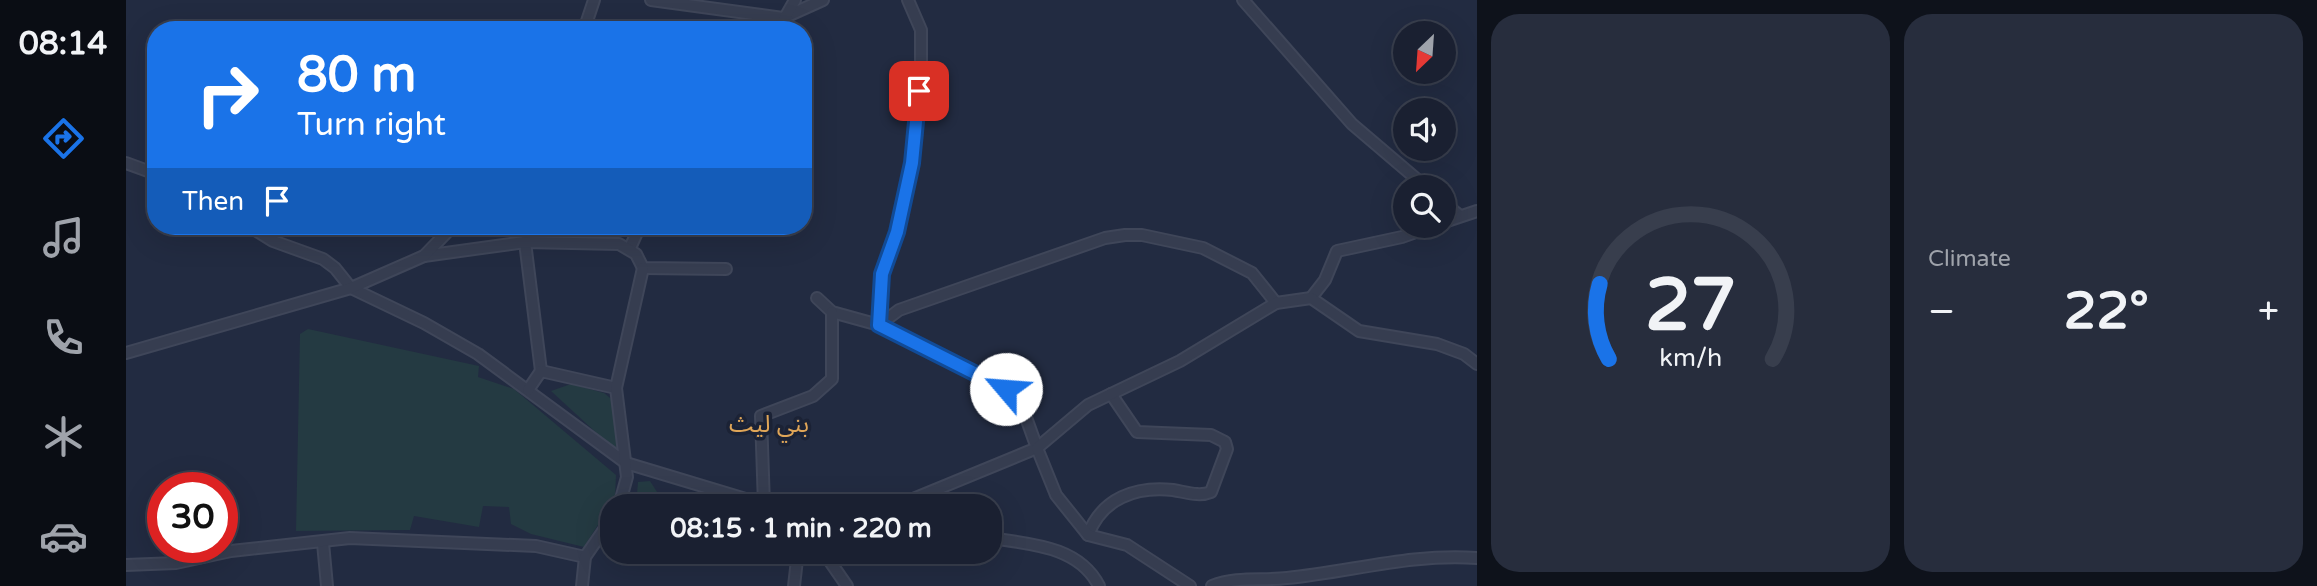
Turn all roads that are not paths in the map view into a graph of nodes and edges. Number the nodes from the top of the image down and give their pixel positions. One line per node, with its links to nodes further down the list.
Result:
1 (594, 0): 8 (street)
2 (651, 0): 7 (street)
3 (795, 0): 7 (street)
4 (823, 0): 7 (street)
5 (908, 0): 31 (street)
6 (1243, 0): 12 (street)
7 (783, 18): 9 (street)
8 (587, 21)
9 (782, 21)
10 (126, 163): 11 (street)
11 (147, 171)
12 (1412, 175)
13 (1477, 211): 15 (street)
14 (1456, 212): 15 (street)
15 (1460, 216): 16 (street)
16 (1456, 218)
17 (263, 235): 26 (street)
18 (444, 235): 23 (street)
19 (636, 235): 22 (street)
20 (1397, 238): 28 (street)
21 (525, 242): 22 (street); 23 (street); 34 (street)
22 (629, 248): 24 (street)
23 (424, 256): 26 (street)
24 (643, 268): 25 (street); 35 (street)
25 (726, 269)
26 (351, 288): 32 (street); 36 (street)
27 (817, 298): 30 (street)
28 (1311, 298): 29 (street); 33 (street)
29 (1276, 303): 31 (street); 37 (street)
30 (832, 312): 31 (street); 42 (street)
31 (879, 325): 38 (street)
32 (126, 353)
33 (1477, 364)
34 (541, 371): 35 (street); 36 (street)
35 (616, 388): 39 (street)
36 (528, 390): 39 (street)
37 (1111, 394): 38 (street); 45 (street)
38 (1037, 448): 43 (street); 45 (street)
39 (626, 463): 40 (street); 41 (street)
40 (624, 494)
41 (730, 494)
42 (766, 494)
43 (925, 494)
44 (600, 535): 48 (street)
45 (1088, 535): 58 (street)
46 (1002, 539): 57 (street)
47 (323, 543): 48 (street); 52 (street); 53 (street)
48 (585, 557): 54 (street)
49 (1477, 558): 59 (street)
50 (797, 564): 55 (street)
51 (829, 564): 56 (street)
52 (126, 565)
53 (327, 586)
54 (582, 586)
55 (794, 586)
56 (847, 586)
57 (1099, 586)
58 (1190, 586)
59 (1212, 586)

